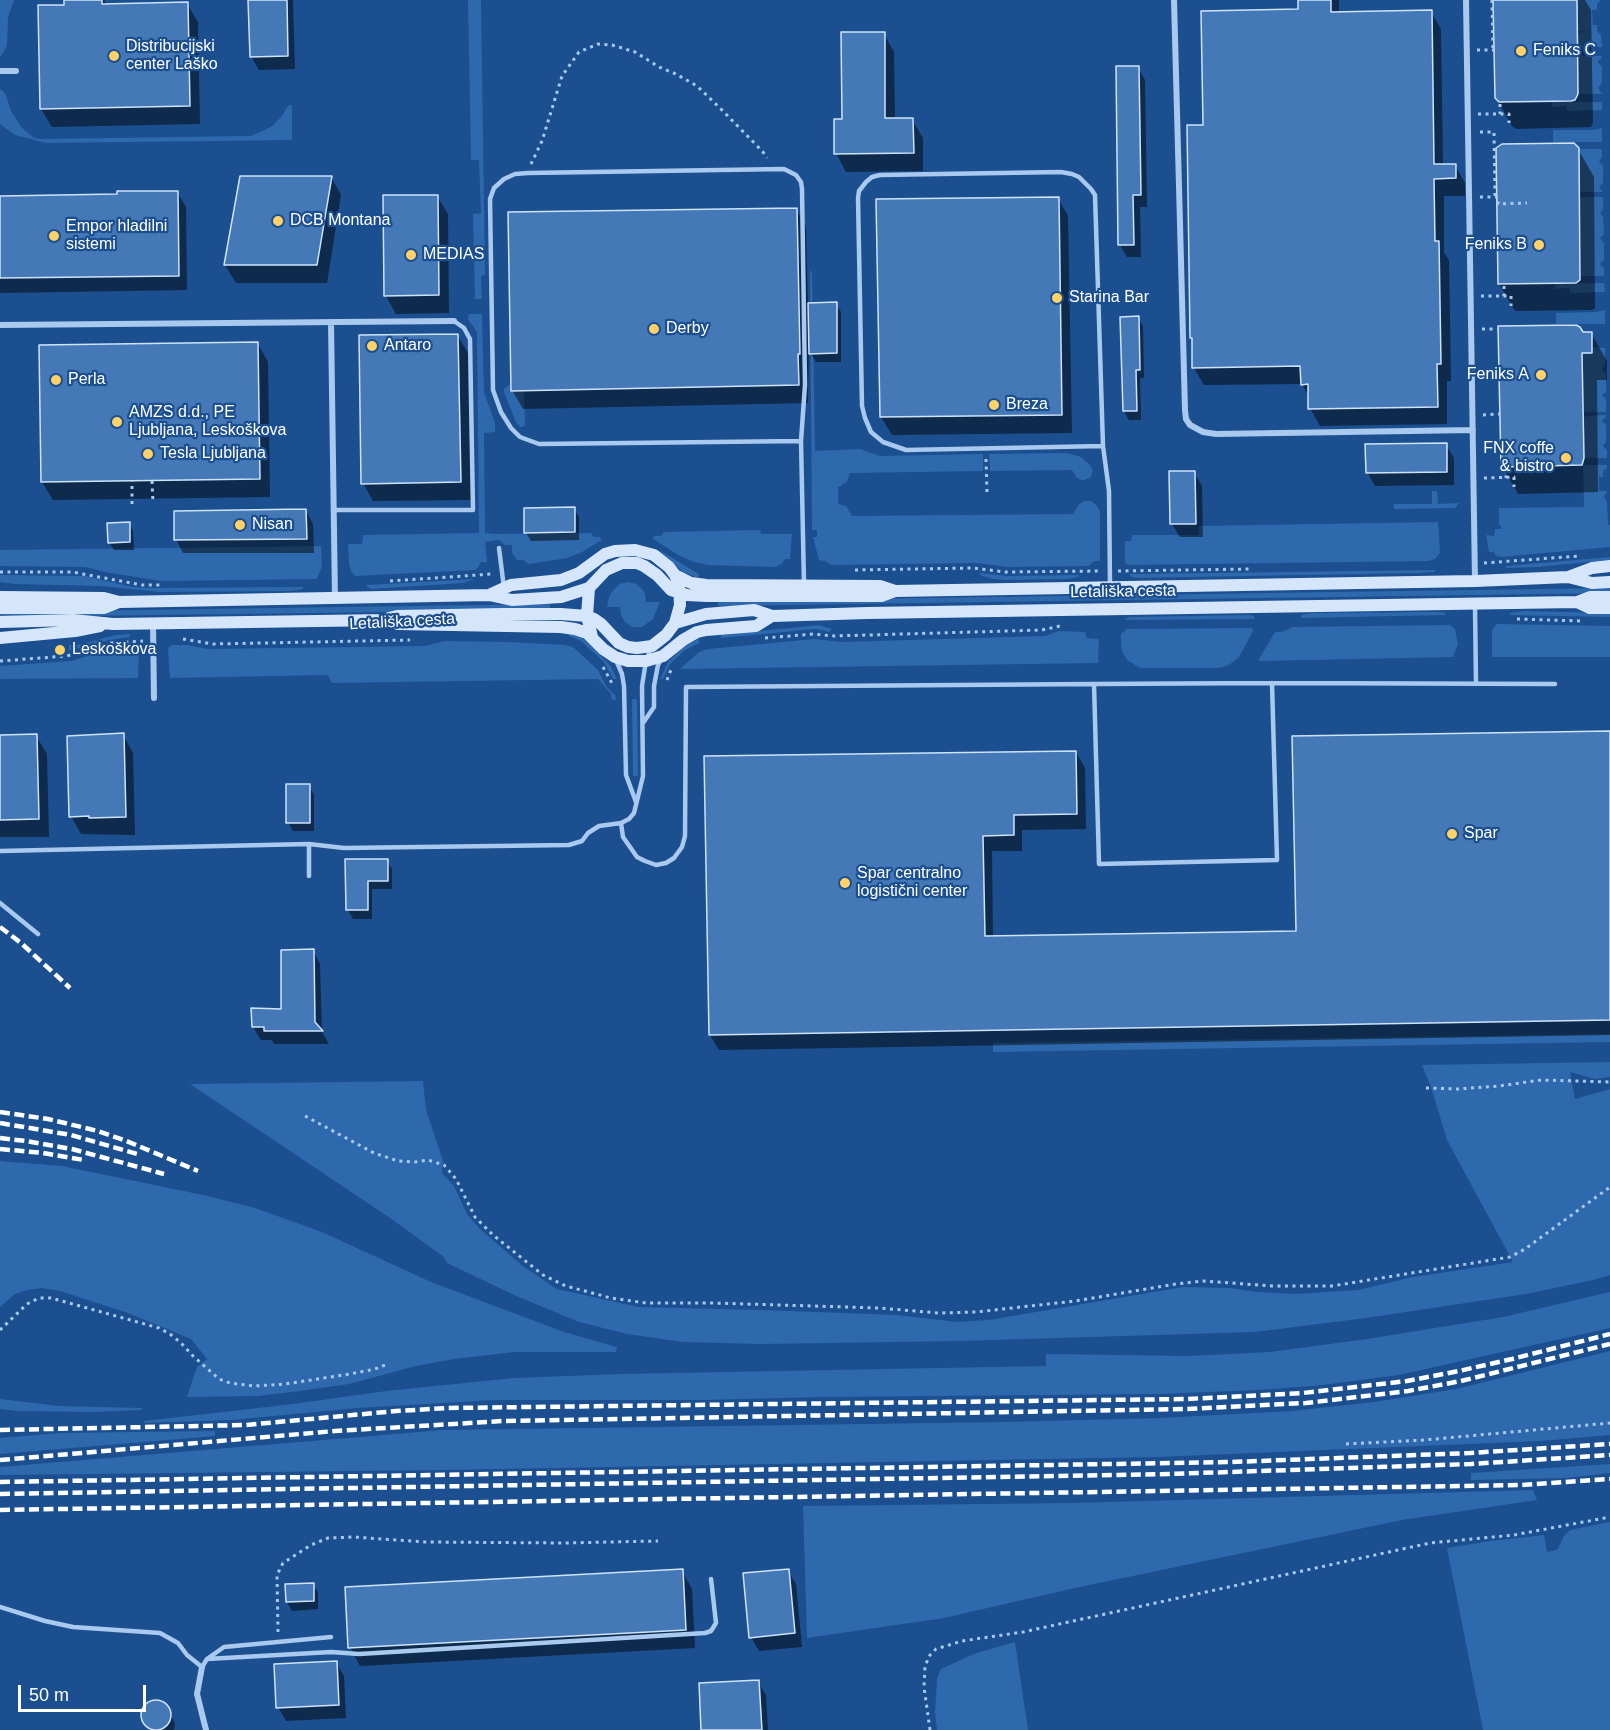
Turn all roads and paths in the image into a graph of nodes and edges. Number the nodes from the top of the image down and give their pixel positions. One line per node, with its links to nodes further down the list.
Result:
1 (1174, 0): 30 (street)
2 (1466, 0): 13 (street)
3 (1492, 0): 4 (path)
4 (1486, 50)
5 (1586, 54): 6 (path)
6 (1592, 54)
7 (0, 71): 8 (street)
8 (16, 71)
9 (1500, 104): 11 (path)
10 (1487, 114): 11 (path)
11 (1500, 114): 12 (path)
12 (1509, 123)
13 (1468, 132): 17 (path); 30 (street)
14 (775, 170): 15 (lane); 15 (path); 31 (lane)
15 (528, 173): 31 (lane)
16 (1488, 197): 17 (path)
17 (1495, 197): 18 (path)
18 (1527, 203)
19 (1504, 286): 21 (path)
20 (1491, 296): 21 (path)
21 (1504, 296): 22 (path)
22 (1511, 306)
23 (454, 321): 24 (street); 43 (lane)
24 (332, 322): 25 (street); 43 (street)
25 (0, 325)
26 (1490, 329): 27 (path)
27 (1498, 329)
28 (1499, 414): 29 (path)
29 (1492, 415)
30 (1473, 430): 55 (street)
31 (801, 441): 58 (lane)
32 (1103, 446): 33 (lane); 33 (lane); 60 (lane)
33 (986, 448): 40 (path)
34 (1506, 468): 36 (path)
35 (1493, 478): 36 (path)
36 (1506, 478): 39 (path)
37 (132, 481): 42 (path)
38 (152, 481): 41 (path)
39 (1514, 487)
40 (987, 493)
41 (153, 503)
42 (132, 504)
43 (334, 510): 69 (street)
44 (499, 548): 61 (lane)
45 (1588, 555): 46 (path)
46 (1495, 563)
47 (1610, 566): 53 (main road, Letališka cesta)
48 (850, 570): 49 (path, Letališka cesta)
49 (1093, 571)
50 (0, 572): 57 (path)
51 (480, 575): 54 (path)
52 (675, 575): 58 (main road, Letališka cesta); 61 (main road, Letališka cesta); 64 (main road)
53 (1568, 577): 55 (main road, Letališka cesta); 56 (main road, Letališka cesta)
54 (390, 581)
55 (1475, 581): 60 (main road, Letališka cesta)
56 (1610, 582)
57 (169, 585)
58 (804, 586): 63 (main road, Letališka cesta)
59 (0, 587): 67 (main road)
60 (1110, 587): 63 (main road, Letališka cesta)
61 (504, 588): 65 (main road, Letališka cesta)
62 (589, 588): 64 (main road, Letališka cesta); 65 (main road, Letališka cesta); 75 (main road)
63 (895, 591): 64 (main road, Letališka cesta)
64 (680, 594): 82 (main road)
65 (489, 595): 69 (main road, Letališka cesta)
66 (0, 597): 67 (main road, Letališka cesta)
67 (16, 597): 70 (main road, Letališka cesta)
68 (1610, 597): 71 (main road, Letališka cesta)
69 (335, 599): 70 (main road, Letališka cesta)
70 (119, 602): 73 (main road, Letališka cesta)
71 (1577, 602): 72 (main road, Letališka cesta); 74 (main road, Letališka cesta)
72 (1474, 603): 76 (main road, Letališka cesta); 99 (lane)
73 (0, 608)
74 (1610, 608)
75 (586, 616): 78 (main road, Letališka cesta); 85 (main road); 91 (main road)
76 (772, 616): 82 (main road, Letališka cesta); 92 (main road, Letališka cesta)
77 (1509, 619): 79 (path)
78 (385, 620): 81 (main road, Letališka cesta); 85 (main road, Letališka cesta)
79 (1588, 621)
80 (0, 622): 83 (main road, Letališka cesta)
81 (153, 623): 83 (main road, Letališka cesta); 104 (street)
82 (675, 623): 91 (main road, Letališka cesta)
83 (113, 624): 86 (main road, Letališka cesta)
84 (1062, 625): 88 (path, Letališka cesta)
85 (592, 637): 93 (main road, Letališka cesta)
86 (0, 638)
87 (176, 639): 89 (path, Letališka cesta)
88 (760, 639)
89 (419, 640)
90 (138, 641): 94 (path)
91 (652, 645): 96 (lane)
92 (663, 656): 96 (main road, Letališka cesta); 105 (lane)
93 (615, 657): 96 (main road, Letališka cesta); 106 (lane)
94 (0, 660)
95 (595, 660): 103 (path)
96 (646, 661): 105 (lane)
97 (678, 661): 102 (path)
98 (1272, 683): 99 (lane); 100 (lane); 100 (lane)
99 (1476, 683): 101 (lane)
100 (1094, 684): 107 (lane)
101 (1555, 684)
102 (664, 685)
103 (618, 686)
104 (154, 698)
105 (642, 724): 106 (lane)
106 (636, 801): 107 (lane)
107 (621, 823): 108 (lane)
108 (309, 844): 109 (lane); 110 (lane)
109 (0, 851)
110 (309, 876)
111 (0, 903): 112 (lane)
112 (38, 934)
113 (1610, 1082): 114 (path)
114 (1426, 1088)
115 (305, 1116): 116 (path)
116 (1610, 1187)
117 (0, 1330): 118 (path)
118 (385, 1365)
119 (1610, 1423): 120 (path)
120 (1346, 1444)
121 (1610, 1517): 130 (path)
122 (658, 1541): 126 (path)
123 (711, 1579): 127 (lane)
124 (0, 1607): 128 (lane)
125 (331, 1637): 126 (lane)
126 (279, 1643): 127 (lane)
127 (207, 1659): 128 (lane)
128 (202, 1667): 129 (street)
129 (206, 1730)
130 (930, 1730)

